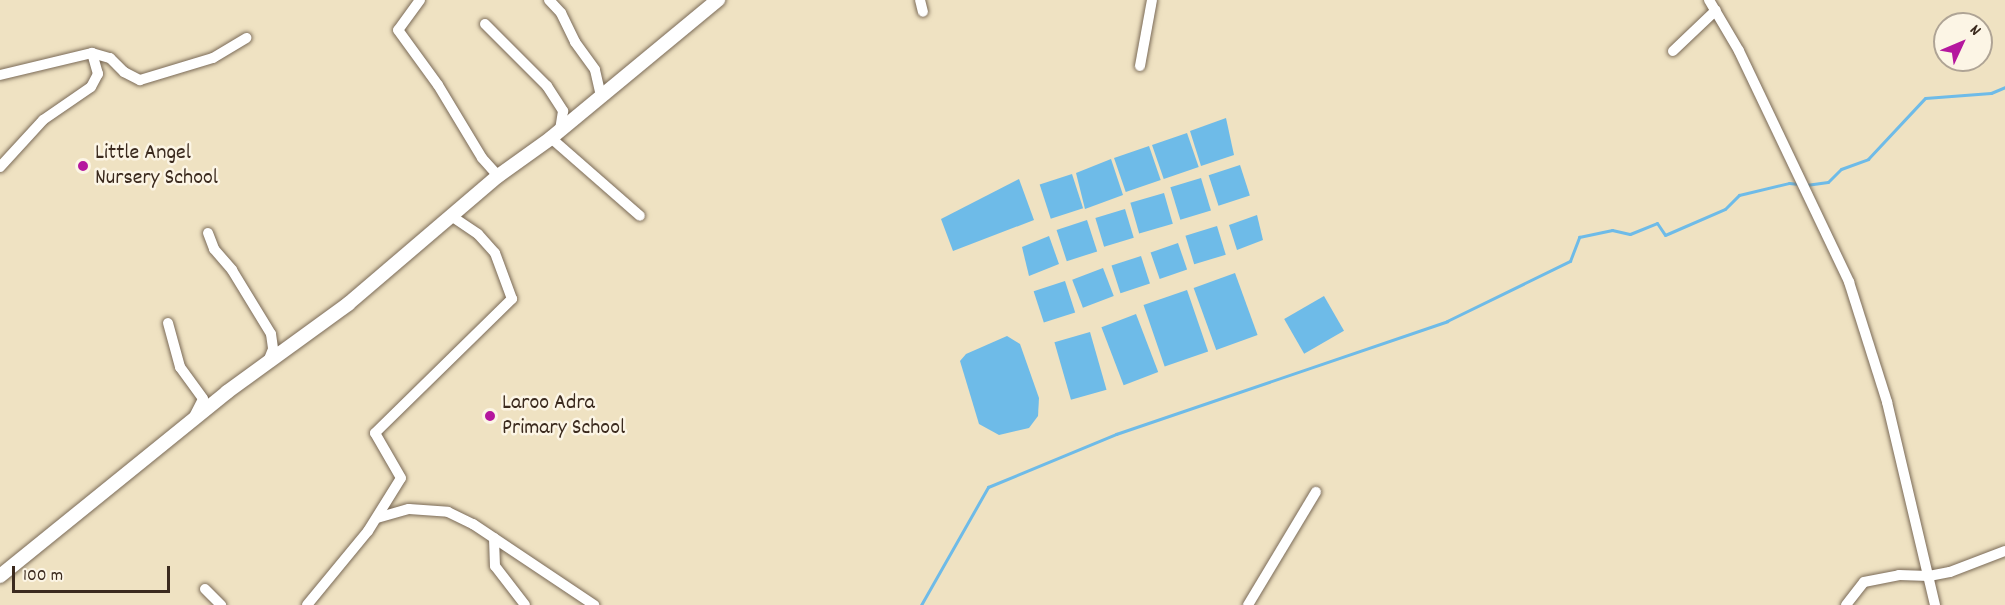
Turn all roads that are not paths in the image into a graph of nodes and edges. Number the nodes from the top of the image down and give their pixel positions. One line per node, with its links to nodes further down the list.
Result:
1 (420, 0): 18 (street)
2 (549, 0): 15 (street)
3 (718, 0): 15 (street)
4 (920, 0): 8 (street)
5 (1152, 0): 13 (street)
6 (1709, 0): 7 (street)
7 (1716, 10): 11 (street); 30 (street)
8 (923, 12)
9 (485, 24): 16 (street)
10 (246, 38): 12 (street)
11 (1673, 51)
12 (92, 53): 14 (street); 17 (street)
13 (1140, 66)
14 (0, 75)
15 (601, 96): 16 (street)
16 (556, 134): 18 (street); 20 (street)
17 (0, 167)
18 (498, 176): 19 (street)
19 (451, 216): 23 (street); 26 (street)
20 (640, 216)
21 (208, 233): 23 (street)
22 (168, 323): 24 (street)
23 (267, 365): 24 (street)
24 (191, 423): 29 (street)
25 (1316, 492): 36 (street)
26 (376, 518): 27 (street); 33 (street)
27 (494, 538): 34 (street); 35 (street)
28 (2005, 551): 30 (street)
29 (0, 576)
30 (1929, 576): 37 (street); 38 (street)
31 (205, 589): 32 (street)
32 (221, 605)
33 (307, 605)
34 (525, 605)
35 (594, 605)
36 (1248, 605)
37 (1846, 605)
38 (1935, 605)

